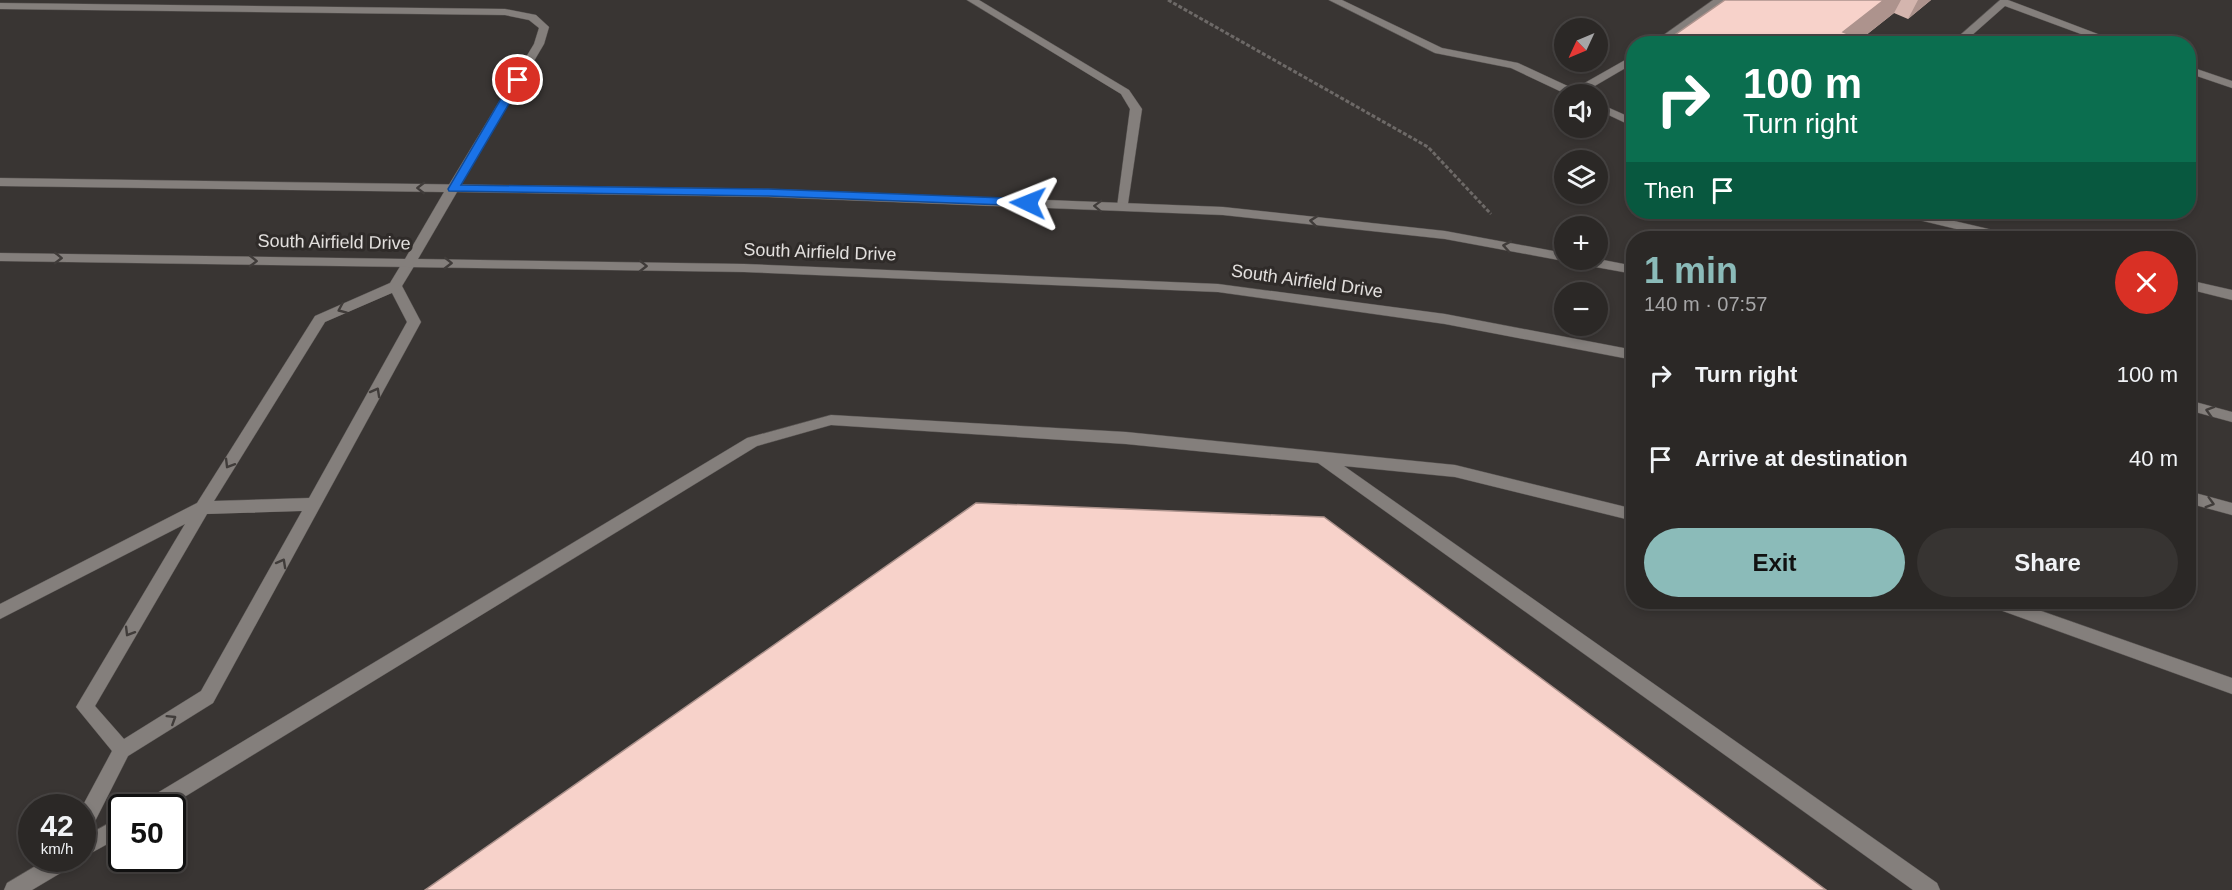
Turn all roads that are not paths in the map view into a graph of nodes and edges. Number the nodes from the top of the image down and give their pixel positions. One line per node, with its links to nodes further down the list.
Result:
1 (972, 0): 18 (main road)
2 (1334, 0): 11 (main road)
3 (1720, 0): 6 (main road)
4 (2002, 1): 7 (main road); 8 (main road)
5 (0, 6): 17 (main road)
6 (1668, 36)
7 (1964, 36)
8 (2097, 36)
9 (1626, 63): 12 (main road)
10 (2196, 72): 13 (main road)
11 (1554, 84)
12 (1591, 84)
13 (2232, 85)
14 (1608, 111): 15 (main road)
15 (1626, 120)
16 (0, 182): 17 (main road, one-way to 16)
17 (453, 189): 18 (main road, one-way to 17); 23 (main road)
18 (1123, 207): 21 (main road, one-way to 18)
19 (1931, 219): 20 (main road)
20 (1980, 231)
21 (1554, 255)
22 (0, 257): 23 (main road, South Airfield Drive, one-way to 23)
23 (409, 263): 26 (main road); 29 (main road, South Airfield Drive, one-way to 29)
24 (1608, 265): 25 (main road)
25 (1626, 269)
26 (395, 286): 34 (main road, one-way to 26); 35 (main road, one-way to 35)
27 (2196, 286): 28 (main road)
28 (2232, 295)
29 (1626, 353)
30 (2196, 407): 31 (main road, one-way to 30)
31 (2232, 417)
32 (1321, 458): 37 (main road); 42 (main road); 46 (main road)
33 (2196, 499): 36 (main road, one-way to 36)
34 (314, 504): 35 (main road); 41 (main road, one-way to 34)
35 (202, 508): 39 (main road); 41 (main road, one-way to 41)
36 (2232, 510)
37 (1626, 513)
38 (2018, 609): 40 (main road)
39 (0, 612)
40 (2232, 686)
41 (122, 750): 43 (main road)
42 (172, 794)
43 (96, 800)
44 (44, 872): 45 (main road)
45 (14, 890)
46 (1930, 890)

